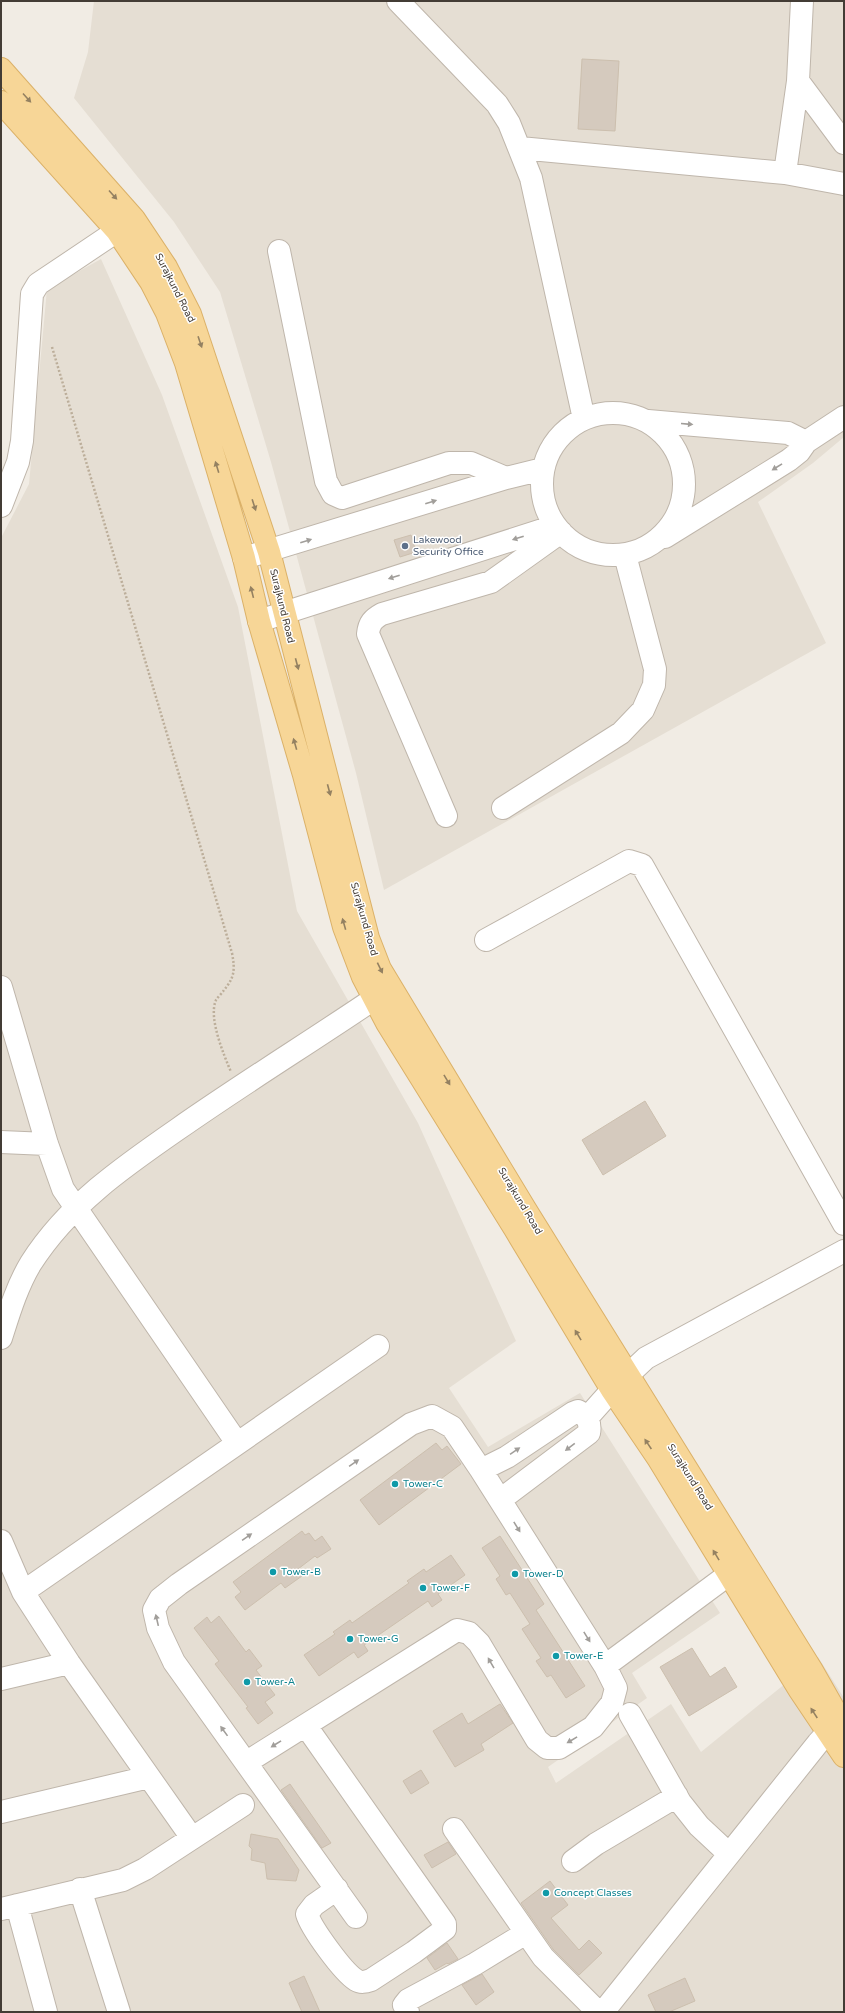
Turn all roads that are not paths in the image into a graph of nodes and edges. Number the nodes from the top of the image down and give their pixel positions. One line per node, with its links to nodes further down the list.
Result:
1 (398, 1): 7 (street)
2 (802, 1): 4 (street)
3 (1, 68): 22 (main road, Surajkund Road, one-way to 22)
4 (798, 80): 6 (street); 8 (street)
5 (1, 102): 10 (main road, Surajkund Road)
6 (844, 143)
7 (520, 148): 8 (street); 13 (street)
8 (785, 172): 9 (street)
9 (844, 184)
10 (117, 232): 18 (street); 24 (main road, Surajkund Road, one-way to 10)
11 (280, 251): 17 (street)
12 (844, 417): 15 (street)
13 (584, 418): 14 (street); 16 (street)
14 (648, 421): 15 (street, one-way to 15); 20 (street)
15 (806, 442): 20 (street, one-way to 20)
16 (543, 469): 17 (street); 19 (street)
17 (506, 478): 22 (street, one-way to 17)
18 (1, 506)
19 (558, 529): 21 (street, one-way to 21); 23 (street); 25 (street)
20 (650, 546): 23 (street)
21 (481, 550): 25 (street); 26 (street, one-way to 26)
22 (269, 552): 24 (street); 26 (main road, Surajkund Road)
23 (625, 555): 28 (street)
24 (244, 558): 27 (main road, Surajkund Road, one-way to 24)
25 (491, 582): 29 (street)
26 (283, 613): 27 (street); 32 (main road, Surajkund Road, one-way to 32)
27 (259, 621): 32 (main road, Surajkund Road, one-way to 27)
28 (503, 808)
29 (446, 816)
30 (486, 940): 36 (street)
31 (2, 993): 34 (street)
32 (382, 993): 35 (street); 41 (main road, Surajkund Road)
33 (1, 1142): 34 (street)
34 (47, 1144): 35 (street)
35 (76, 1208): 38 (street); 43 (street)
36 (844, 1224)
37 (844, 1251): 41 (street)
38 (8, 1294): 39 (street)
39 (1, 1338)
40 (378, 1346): 43 (street)
41 (620, 1383): 42 (street); 47 (main road, Surajkund Road, one-way to 41); 49 (main road, Surajkund Road)
42 (587, 1418): 44 (street, one-way to 42); 45 (street, one-way to 45)
43 (237, 1442): 48 (street)
44 (481, 1470): 45 (street); 57 (street, one-way to 44)
45 (500, 1500): 51 (street, one-way to 51)
46 (2, 1548): 48 (street)
47 (728, 1575): 49 (main road, Surajkund Road); 51 (street)
48 (23, 1592): 50 (street)
49 (754, 1598): 55 (main road, Surajkund Road)
50 (69, 1663): 52 (street); 58 (street)
51 (605, 1666): 54 (street, one-way to 54)
52 (1, 1678)
53 (630, 1714): 59 (street)
54 (306, 1726): 57 (street, one-way to 57); 67 (street)
55 (837, 1726): 56 (main road, Surajkund Road); 64 (street)
56 (844, 1756)
57 (247, 1762): 67 (street)
58 (149, 1777): 61 (street); 63 (street)
59 (677, 1796): 64 (street); 65 (street)
60 (243, 1805): 63 (street)
61 (1, 1812)
62 (454, 1829): 70 (street)
63 (192, 1838): 66 (street)
64 (729, 1854): 75 (street)
65 (573, 1861)
66 (80, 1889): 68 (street); 72 (street)
67 (337, 1889): 69 (street)
68 (9, 1907): 71 (street)
69 (356, 1917)
70 (526, 1933): 73 (street); 74 (street)
71 (46, 2012)
72 (119, 2012)
73 (408, 2012)
74 (598, 2012)
75 (603, 2012)

